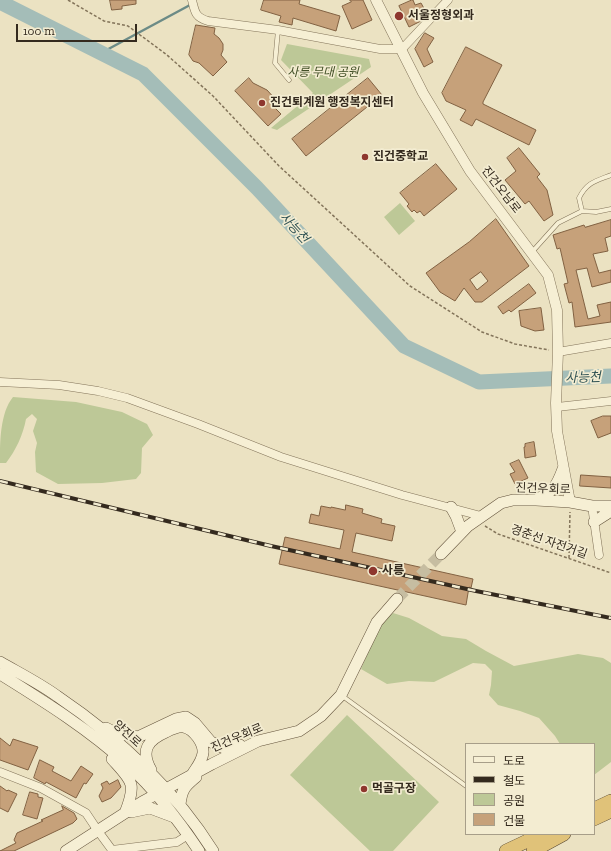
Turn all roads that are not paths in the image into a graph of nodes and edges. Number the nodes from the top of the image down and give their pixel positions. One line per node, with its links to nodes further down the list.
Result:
1 (192, 0): 4 (street)
2 (376, 0): 5 (street, 진건오남로)
3 (448, 0): 5 (street)
4 (278, 30): 5 (street); 6 (lane)
5 (402, 49): 10 (street, 진건오남로)
6 (289, 80)
7 (611, 175): 9 (lane)
8 (611, 209): 9 (lane)
9 (582, 211): 10 (lane)
10 (532, 252): 12 (street, 진건오남로)
11 (611, 343): 12 (street)
12 (558, 355): 15 (street, 진건오남로)
13 (0, 382): 21 (street)
14 (611, 401): 15 (street)
15 (556, 405): 16 (street, 진건오남로)
16 (563, 469): 17 (main road); 18 (street, 진건오남로)
17 (536, 500): 18 (main road, 진건우회로); 23 (main road, 진건우회로)
18 (570, 502): 19 (main road, 진건우회로)
19 (592, 506): 20 (main road, 진건우회로); 24 (street)
20 (611, 506)
21 (451, 507): 23 (street); 25 (main road)
22 (611, 511): 24 (main road)
23 (482, 521): 25 (main road, 진건우회로)
24 (594, 522): 27 (street)
25 (462, 532): 26 (main road, 진건우회로)
26 (441, 554)
27 (599, 555)
28 (397, 599): 31 (main road, 진건우회로)
29 (0, 662): 32 (main road, 양진로)
30 (0, 674): 34 (main road, 양진로)
31 (341, 695): 33 (main road, 진건우회로); 39 (lane)
32 (98, 725): 33 (main road); 37 (main road, 양진로)
33 (258, 741): 35 (main road, 진건우회로)
34 (102, 744): 41 (main road, 양진로); 46 (main road)
35 (212, 764): 38 (main road, 진건우회로); 43 (main road)
36 (0, 772): 49 (street)
37 (154, 775): 38 (main road); 40 (main road, 양진로)
38 (191, 775): 40 (main road, 진건우회로)
39 (465, 785)
40 (166, 788): 41 (main road, 진건우회로); 43 (main road, 양진로)
41 (156, 794): 46 (main road, 진건우회로); 47 (main road, 양진로)
42 (611, 801): 44 (highway)
43 (180, 804): 55 (main road, 양진로)
44 (595, 809)
45 (611, 811): 48 (highway)
46 (125, 812): 47 (main road); 49 (main road, 진건우회로)
47 (174, 817): 50 (main road, 양진로)
48 (595, 819)
49 (98, 831): 50 (street); 53 (main road, 진건우회로)
50 (188, 835): 54 (main road, 양진로)
51 (540, 835): 56 (highway)
52 (562, 835): 57 (highway)
53 (66, 851)
54 (199, 851)
55 (213, 851)
56 (506, 851)
57 (533, 851)

